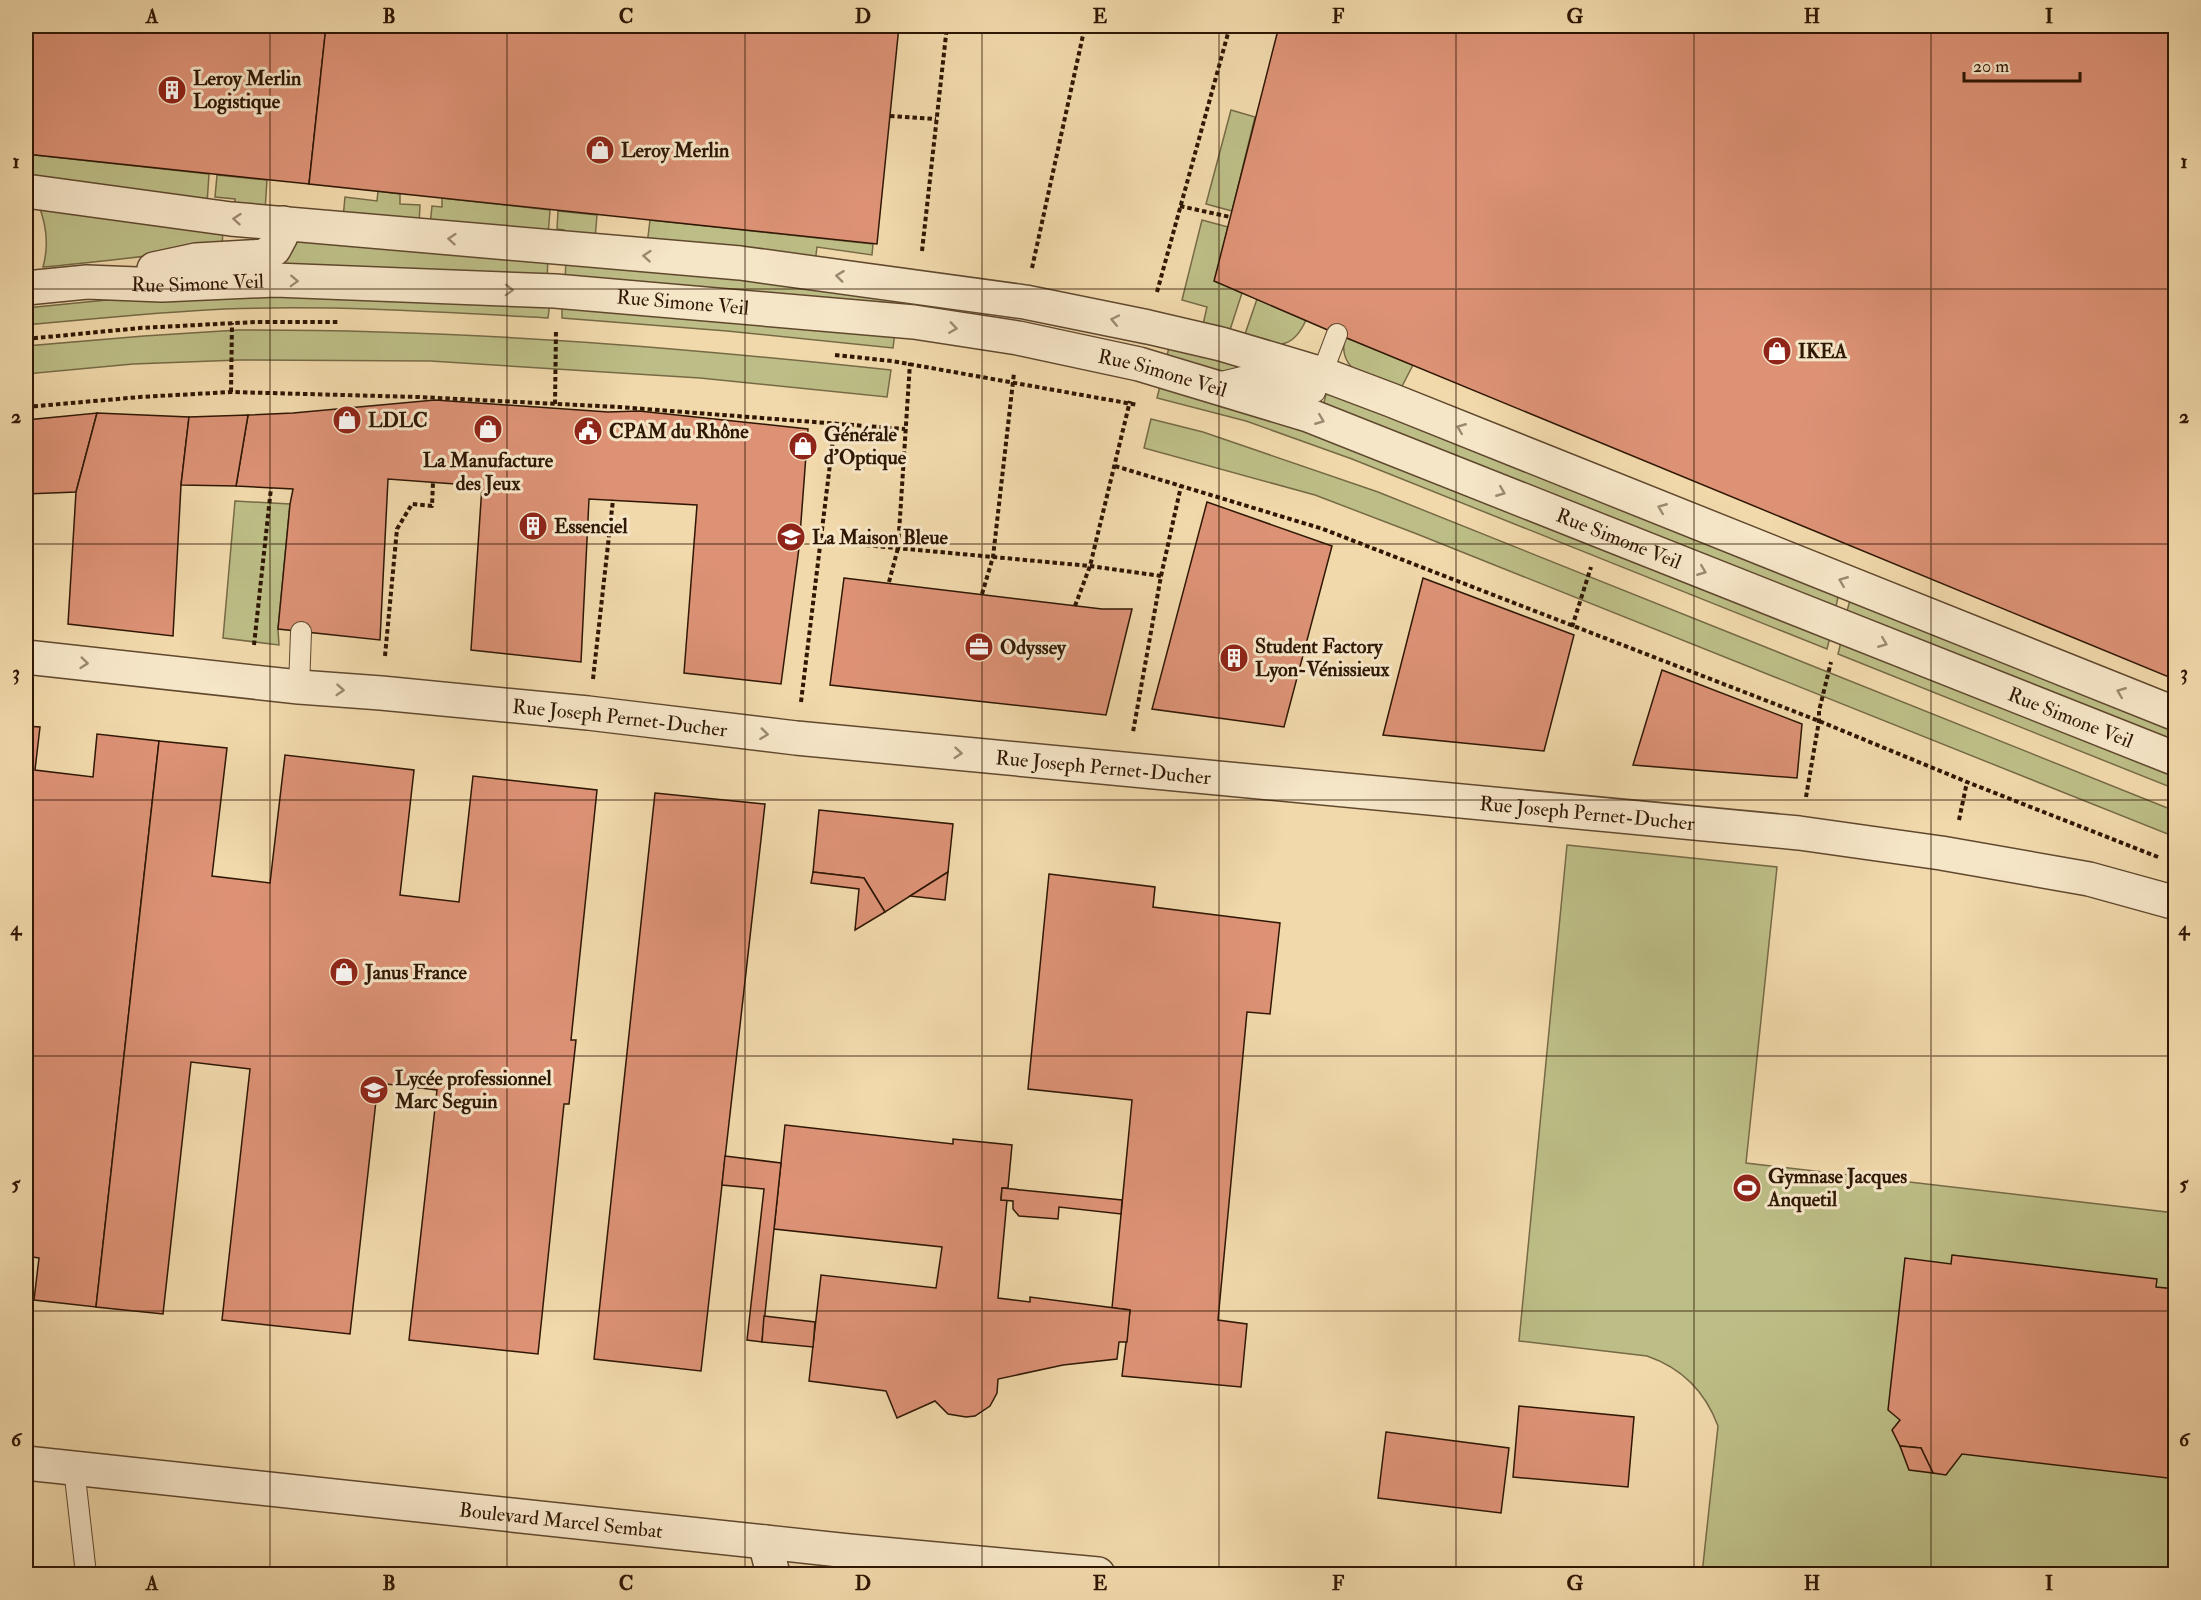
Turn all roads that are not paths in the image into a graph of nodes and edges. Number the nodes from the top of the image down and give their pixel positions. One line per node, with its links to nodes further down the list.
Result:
1 (26, 190): 2 (street, Rue Simone Veil, one-way to 1)
2 (283, 223): 3 (street, Rue Simone Veil); 6 (street, Rue Simone Veil, one-way to 2)
3 (87, 282): 4 (street, Rue Simone Veil); 7 (street, Rue Simone Veil, one-way to 7)
4 (26, 288)
5 (1337, 334): 6 (lane)
6 (1322, 374): 7 (lane); 11 (street, Rue Simone Veil, one-way to 6)
7 (1211, 385): 12 (street, Rue Simone Veil, one-way to 12)
8 (301, 632): 10 (lane)
9 (26, 657): 10 (street, Rue Joseph Pernet-Ducher, one-way to 10)
10 (299, 687): 13 (street, Rue Joseph Pernet-Ducher, one-way to 13)
11 (2175, 714)
12 (2175, 759)
13 (2175, 903)
14 (26, 1463): 15 (street, Boulevard Marcel Sembat)
15 (74, 1468): 16 (street, Boulevard Marcel Sembat); 17 (lane)
16 (765, 1542): 18 (street); 19 (street, Boulevard Marcel Sembat)
17 (86, 1575)
18 (773, 1575)
19 (1098, 1575)

